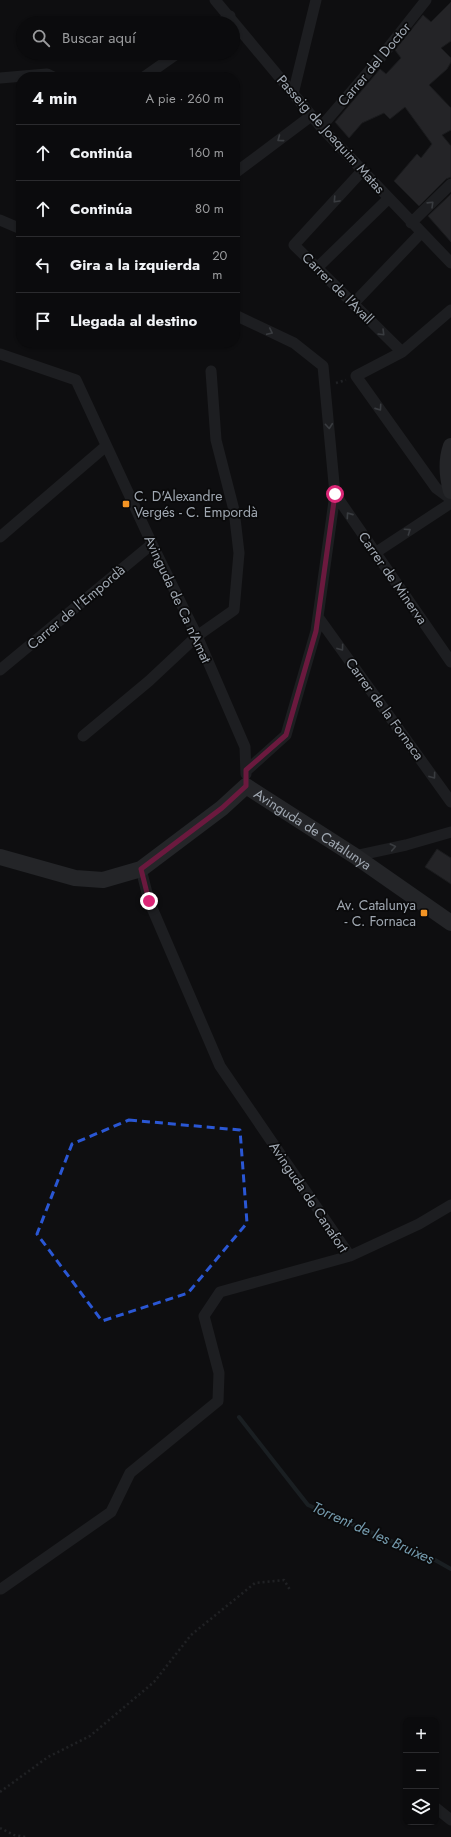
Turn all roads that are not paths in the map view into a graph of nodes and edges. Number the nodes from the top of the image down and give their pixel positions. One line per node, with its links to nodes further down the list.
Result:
1 (316, 0): 10 (street)
2 (426, 0): 12 (street, Carrer del Doctor)
3 (220, 2): 4 (street, Passeig de Joaquim Matas)
4 (230, 16)
5 (240, 28): 10 (street, Passeig de Joaquim Matas)
6 (168, 60): 7 (street)
7 (151, 72)
8 (16, 77): 9 (street)
9 (0, 78)
10 (293, 94): 11 (street, Passeig de Joaquim Matas)
11 (311, 116): 12 (street, Passeig de Joaquim Matas); 13 (street, one-way to 13)
12 (321, 127): 14 (street, Passeig de Joaquim Matas)
13 (240, 169)
14 (362, 171): 16 (street, Passeig de Joaquim Matas); 22 (street, Carrer de l'Avall, one-way to 22)
15 (451, 184): 18 (street, one-way to 15)
16 (388, 199): 18 (street, Passeig de Joaquim Matas); 22 (street)
17 (0, 220): 19 (street)
18 (411, 223): 20 (street, Passeig de Joaquim Matas)
19 (16, 227)
20 (421, 233): 21 (street, Passeig de Joaquim Matas); 23 (street)
21 (451, 263)
22 (317, 268): 23 (street, Carrer de l'Avall)
23 (353, 304): 26 (street, Carrer de l'Avall, one-way to 26)
24 (451, 310): 26 (street)
25 (240, 317): 32 (street, one-way to 32)
26 (402, 352): 33 (street, one-way to 33)
27 (0, 354): 29 (street, Avinguda de Ca n'Amat)
28 (211, 371): 39 (street)
29 (106, 446): 35 (street); 36 (street, Avinguda de Ca n'Amat)
30 (451, 446): 31 (street)
31 (451, 491)
32 (335, 494): 37 (street, Carrer de Minerva, one-way to 32); 38 (street)
33 (451, 499)
34 (451, 503): 37 (street, one-way to 34)
35 (0, 537)
36 (152, 544): 39 (street, Avinguda de Ca n'Amat); 41 (street, Carrer de l'Empordà)
37 (375, 553): 40 (street, Carrer de Minerva)
38 (318, 617): 43 (street); 44 (street, Carrer de la Fornaca, one-way to 44)
39 (197, 636): 42 (street); 43 (street, Avinguda de Ca n'Amat)
40 (451, 662)
41 (0, 670)
42 (83, 736)
43 (246, 778): 47 (street, Avinguda de Catalunya); 48 (street, Avinguda de Catalunya)
44 (449, 796)
45 (451, 832): 47 (street, one-way to 45)
46 (0, 856): 48 (street, Avinguda de Catalunya)
47 (355, 856): 49 (street, Avinguda de Catalunya)
48 (141, 869): 51 (street, Avinguda de Canafort)
49 (451, 924)
50 (451, 1205): 51 (street)
51 (350, 1256): 52 (street, Avinguda de Canafort)
52 (0, 1588)
53 (439, 1810): 54 (street)
54 (451, 1820)

